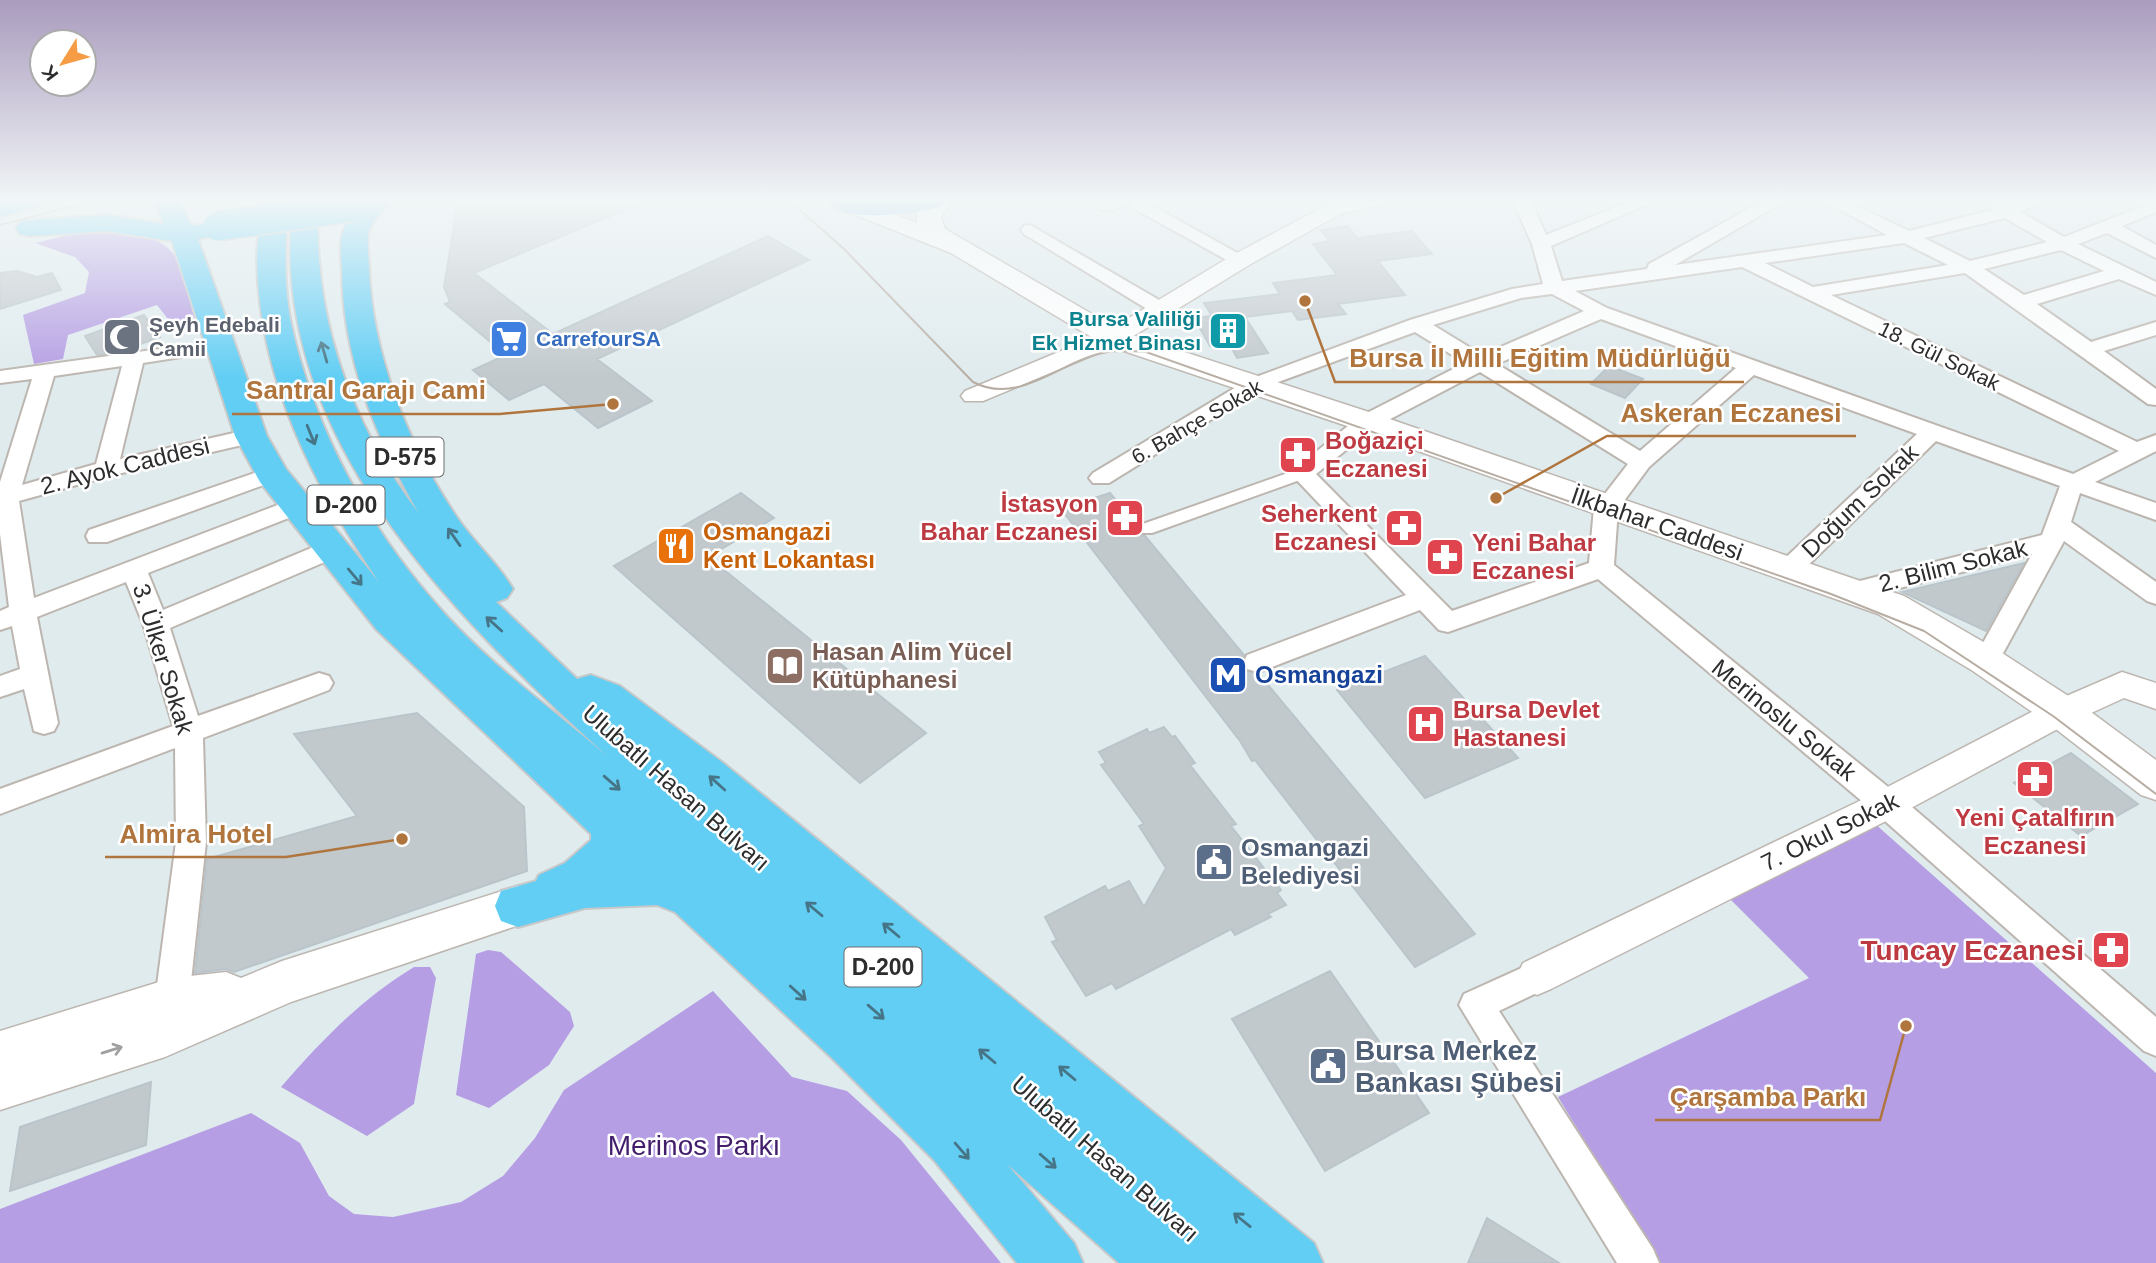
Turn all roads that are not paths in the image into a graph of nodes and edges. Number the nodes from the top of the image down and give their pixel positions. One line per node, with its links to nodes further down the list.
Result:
1 (191, 260): 38 (highway)
2 (271, 260): 73 (highway, Ulubatlı Hasan Bulvarı / D-200, one-way to 73)
3 (305, 260): 65 (highway, Ulubatlı Hasan Bulvarı / D-200, one-way to 3)
4 (354, 260): 65 (highway, D-575, one-way to 4)
5 (977, 260): 25 (main road, İlkbahar Caddesi)
6 (1080, 260): 21 (street)
7 (1241, 260): 21 (street)
8 (1546, 260): 17 (street)
9 (1670, 260): 16 (street)
10 (1743, 260): 16 (street, 6. Bahçe Sokak); 19 (street, 18. Gül Sokak)
11 (1954, 260): 14 (street)
12 (1997, 260): 14 (street)
13 (2096, 260): 15 (street)
14 (1968, 267): 19 (street); 20 (street)
15 (2121, 272): 18 (street); 20 (street)
16 (1645, 274): 17 (street, 6. Bahçe Sokak)
17 (1554, 287): 22 (street); 23 (street, 6. Bahçe Sokak)
18 (2156, 289)
19 (1809, 293): 39 (street, 18. Gül Sokak)
20 (2022, 302): 26 (street)
21 (1159, 308): 25 (street)
22 (1600, 312): 29 (street); 30 (street)
23 (1417, 324): 29 (street); 33 (street, 6. Bahçe Sokak)
24 (2156, 328): 26 (street)
25 (1113, 338): 33 (main road, İlkbahar Caddesi); 34 (street)
26 (2087, 350): 35 (street)
27 (174, 353): 28 (street)
28 (134, 359): 31 (street); 41 (street)
29 (1479, 365): 36 (street); 40 (street)
30 (1750, 367): 37 (street); 40 (street)
31 (45, 371): 32 (street); 46 (street)
32 (0, 377)
33 (1255, 384): 36 (main road, İlkbahar Caddesi); 44 (street, 6. Bahçe Sokak)
34 (974, 396)
35 (2156, 399)
36 (1367, 422): 42 (street); 48 (main road, İlkbahar Caddesi)
37 (1931, 433): 45 (street); 56 (street, Doğum Sokak)
38 (251, 436): 41 (street, 2. Ayok Caddesi); 43 (highway)
39 (2146, 447): 45 (street)
40 (1641, 462): 48 (street)
41 (106, 469): 46 (street, 2. Ayok Caddesi)
42 (1302, 473): 50 (street); 59 (street)
43 (272, 474): 47 (highway); 52 (street)
44 (1101, 478)
45 (2072, 484): 49 (street); 51 (street)
46 (4, 498): 60 (street)
47 (296, 506): 53 (highway); 55 (street)
48 (1606, 508): 54 (street); 56 (main road, İlkbahar Caddesi)
49 (2156, 512)
50 (1146, 529)
51 (2056, 533): 57 (street, 2. Bilim Sokak); 58 (street); 63 (street)
52 (98, 536)
53 (332, 549): 61 (highway, one-way to 61); 62 (street)
54 (1601, 568): 59 (street); 76 (street, Merinoslu Sokak)
55 (134, 569): 60 (street); 62 (street, 3. Ülker Sokak)
56 (1789, 569): 57 (main road, İlkbahar Caddesi)
57 (1853, 591): 63 (main road, İlkbahar Caddesi)
58 (2156, 595)
59 (1424, 598): 64 (street)
60 (11, 617): 66 (street)
61 (389, 619): 73 (highway); 77 (highway)
62 (156, 624): 72 (street, 3. Ülker Sokak)
63 (1986, 661): 70 (main road, İlkbahar Caddesi)
64 (1257, 662)
65 (545, 670): 88 (highway, Ulubatlı Hasan Bulvarı / D-200, one-way to 65); 89 (highway, one-way to 65)
66 (35, 674): 68 (street); 71 (street)
67 (319, 683): 72 (street)
68 (0, 687)
69 (2139, 690): 70 (street, 7. Okul Sokak)
70 (2062, 712): 74 (main road, İlkbahar Caddesi); 76 (street, 7. Okul Sokak)
71 (44, 723)
72 (189, 732): 75 (street); 82 (street, 3. Ülker Sokak)
73 (560, 738): 87 (highway, Ulubatlı Hasan Bulvarı / D-200, one-way to 87)
74 (2156, 783)
75 (0, 802)
76 (1887, 804): 80 (street, 7. Okul Sokak); 83 (street, Merinoslu Sokak)
77 (613, 827): 78 (highway); 79 (highway)
78 (694, 898): 79 (highway); 86 (highway, one-way to 86)
79 (518, 906): 81 (main road)
80 (1537, 976): 90 (street)
81 (282, 983): 82 (main road); 85 (main road, one-way to 81)
82 (172, 1000): 84 (main road)
83 (2156, 1039)
84 (0, 1055)
85 (0, 1085)
86 (1054, 1263)
87 (1163, 1263)
88 (1222, 1263)
89 (1294, 1263)
90 (1639, 1263)

